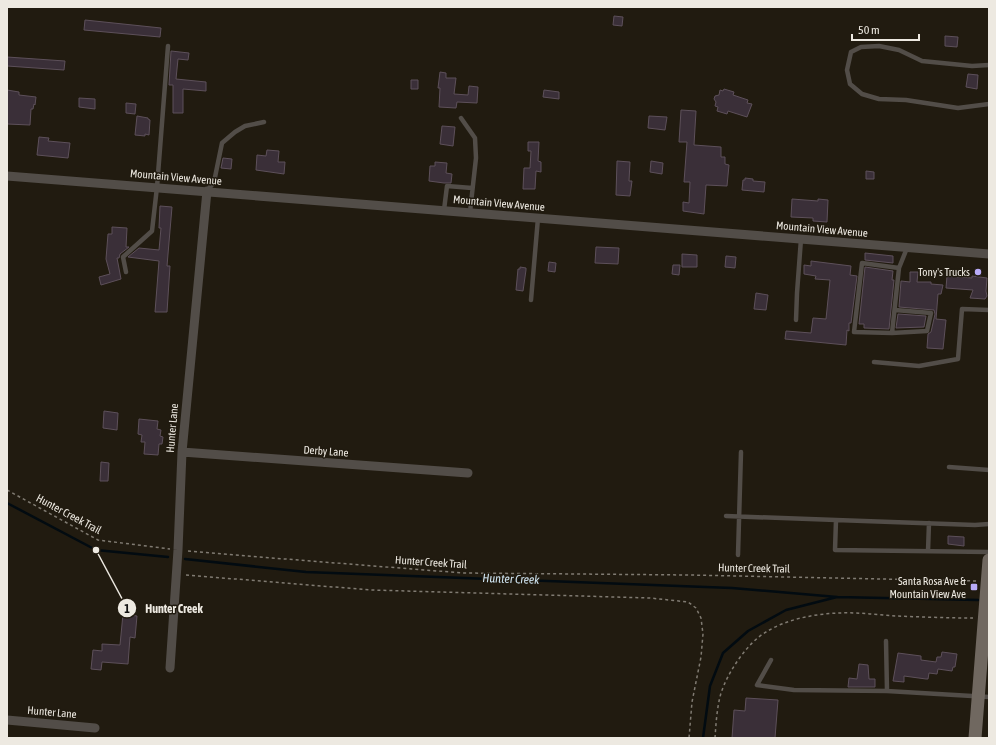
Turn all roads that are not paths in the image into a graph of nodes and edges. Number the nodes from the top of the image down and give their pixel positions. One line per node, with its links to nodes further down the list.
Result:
1 (168, 46): 7 (lane)
2 (989, 65): 3 (lane)
3 (989, 104)
4 (461, 118): 8 (lane)
5 (264, 122): 9 (lane)
6 (7, 176): 7 (street, Mountain View Avenue)
7 (157, 188): 9 (street, Mountain View Avenue); 17 (lane)
8 (472, 188): 10 (lane); 11 (lane)
9 (207, 191): 10 (street, Mountain View Avenue); 24 (street, Hunter Lane)
10 (444, 210): 11 (street, Mountain View Avenue)
11 (470, 212): 12 (street, Mountain View Avenue)
12 (538, 218): 13 (street, Mountain View Avenue); 18 (lane)
13 (801, 239): 14 (street, Mountain View Avenue); 21 (lane)
14 (907, 248): 15 (street, Mountain View Avenue); 16 (lane)
15 (989, 254)
16 (899, 268): 19 (lane); 22 (lane)
17 (126, 272)
18 (531, 300)
19 (895, 310): 22 (lane); 22 (lane)
20 (989, 310): 23 (lane)
21 (796, 320)
22 (892, 334)
23 (874, 362)
24 (182, 452): 28 (street, Derby Lane); 41 (street, Hunter Lane)
25 (741, 452): 30 (lane)
26 (949, 467): 27 (lane)
27 (989, 470)
28 (468, 473)
29 (726, 516): 30 (lane)
30 (739, 517): 31 (lane); 36 (lane)
31 (836, 520): 32 (lane); 34 (lane)
32 (929, 523): 33 (lane); 34 (lane)
33 (989, 524)
34 (928, 551): 35 (lane)
35 (989, 552)
36 (738, 555)
37 (989, 560): 39 (main road)
38 (886, 642): 42 (lane)
39 (986, 648): 43 (main road)
40 (771, 660): 42 (lane)
41 (170, 668)
42 (887, 691): 43 (lane)
43 (984, 696): 46 (main road)
44 (7, 720): 45 (street, Hunter Lane)
45 (95, 728)
46 (975, 738)

